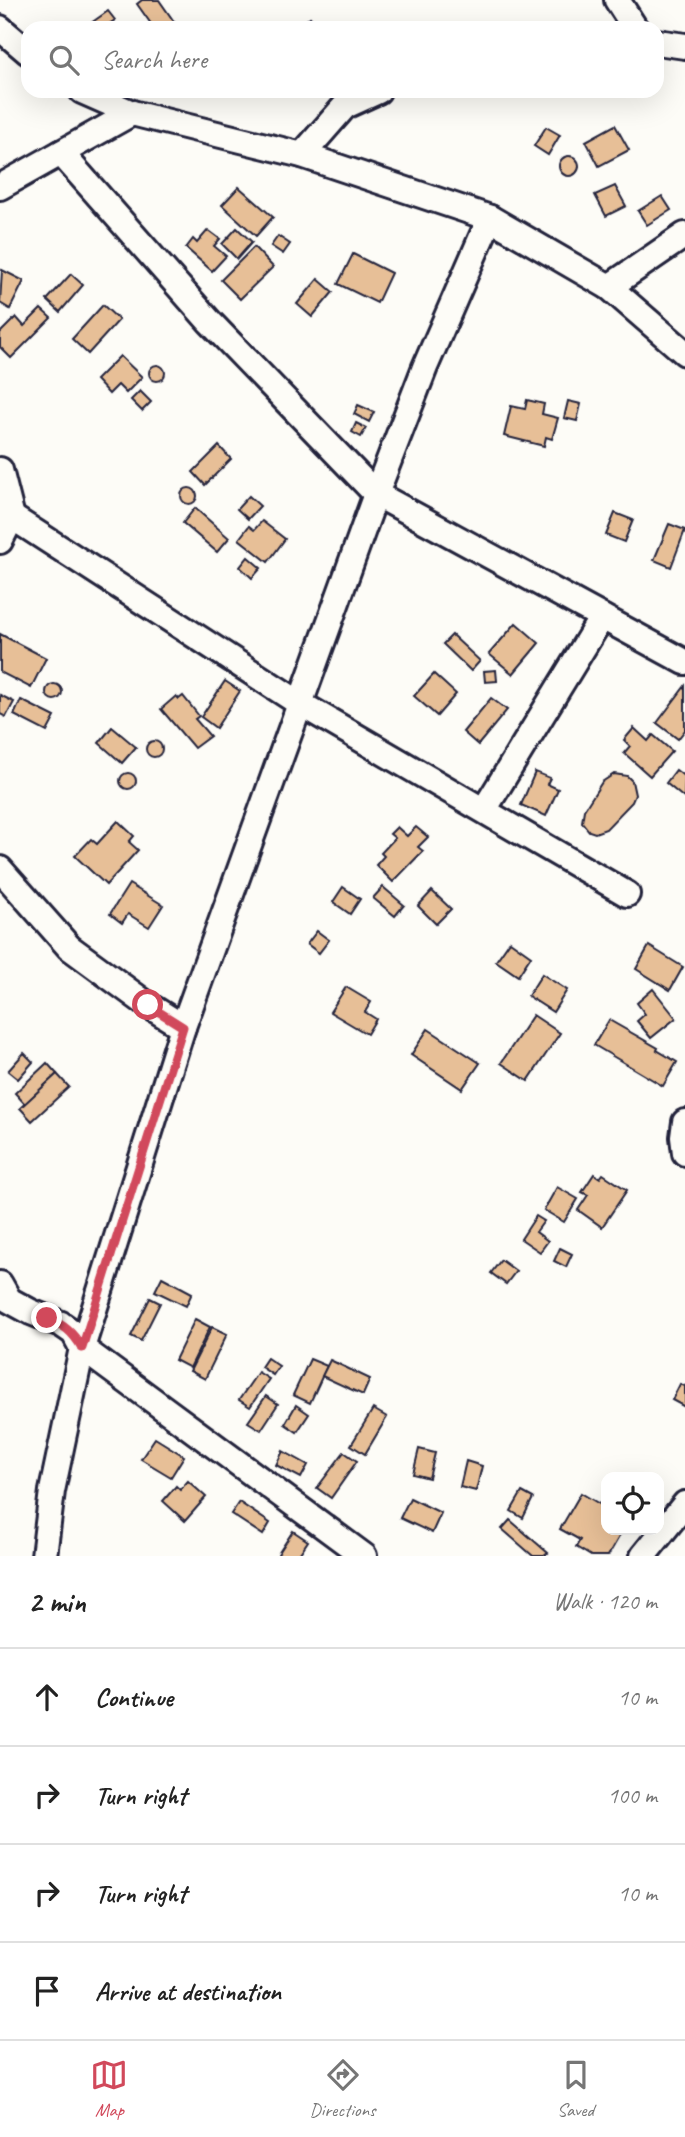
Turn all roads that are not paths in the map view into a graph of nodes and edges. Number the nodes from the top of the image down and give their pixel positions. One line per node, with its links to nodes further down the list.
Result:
1 (617, 0): 2 (street)
2 (630, 21)
3 (0, 28): 5 (street)
4 (664, 43): 6 (street)
5 (21, 46)
6 (685, 46)
7 (98, 98): 9 (street)
8 (363, 98): 11 (street)
9 (132, 113): 10 (street); 11 (street)
10 (61, 153): 12 (street); 18 (street)
11 (302, 155): 13 (street)
12 (0, 187)
13 (490, 218): 15 (street); 18 (street)
14 (685, 235): 15 (street)
15 (609, 287): 16 (street)
16 (680, 345)
17 (0, 470): 19 (street)
18 (376, 494): 21 (street); 23 (street)
19 (6, 514): 20 (street); 23 (street)
20 (0, 541)
21 (602, 617): 22 (street); 24 (street)
22 (685, 662)
23 (299, 703): 24 (street); 27 (street)
24 (484, 810): 26 (street)
25 (0, 869): 27 (street)
26 (628, 894)
27 (183, 1027): 31 (street)
28 (685, 1122): 29 (street)
29 (685, 1153)
30 (0, 1284): 31 (street)
31 (82, 1348): 33 (street); 34 (street)
32 (685, 1504): 35 (street)
33 (44, 1556)
34 (364, 1556)
35 (643, 1556)

